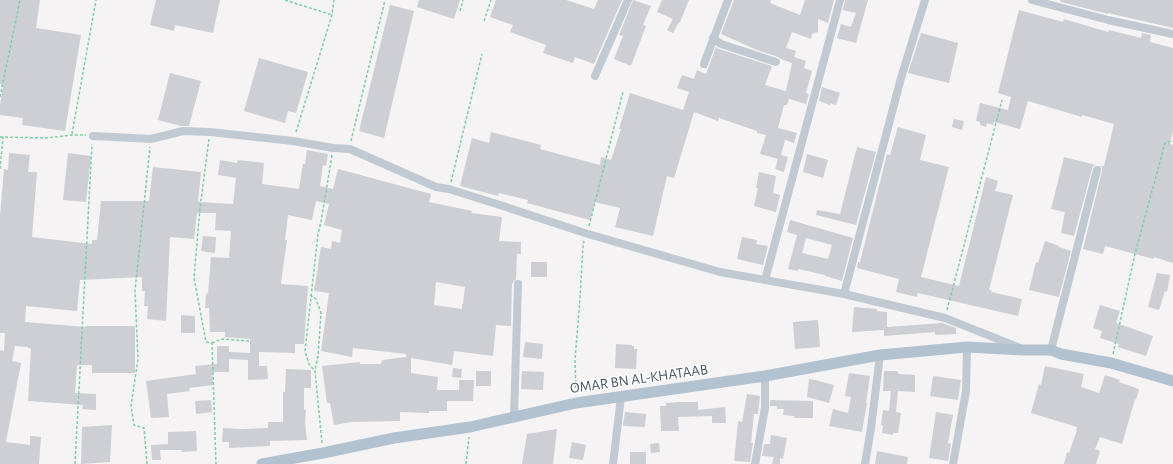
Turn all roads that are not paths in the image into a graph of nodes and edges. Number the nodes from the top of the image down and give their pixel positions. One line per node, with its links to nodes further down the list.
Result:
1 (628, 0): 10 (street)
2 (728, 0): 7 (street)
3 (840, 0): 13 (street)
4 (925, 0): 15 (street)
5 (1032, 0): 6 (street)
6 (1173, 34)
7 (713, 38): 8 (street); 9 (street)
8 (776, 62)
9 (704, 64)
10 (595, 76)
11 (93, 136): 13 (street)
12 (1097, 170): 18 (street)
13 (765, 280): 15 (street)
14 (518, 284): 23 (street)
15 (844, 294): 17 (street)
16 (967, 347): 17 (main road, OMAR BN AL-KHATAAB); 19 (main road, OMAR BN AL-KHATAAB); 29 (street)
17 (1024, 350): 18 (main road, OMAR BN AL-KHATAAB)
18 (1051, 350): 21 (main road, OMAR BN AL-KHATAAB)
19 (880, 355): 20 (main road, OMAR BN AL-KHATAAB); 28 (street)
20 (765, 376): 22 (main road, OMAR BN AL-KHATAAB); 27 (street)
21 (1173, 381)
22 (621, 397): 23 (main road, OMAR BN AL-KHATAAB); 26 (street)
23 (514, 417): 24 (main road, OMAR BN AL-KHATAAB)
24 (274, 463): 25 (main road, OMAR BN AL-KHATAAB)
25 (262, 464)
26 (613, 464)
27 (755, 464)
28 (865, 464)
29 (953, 464)

